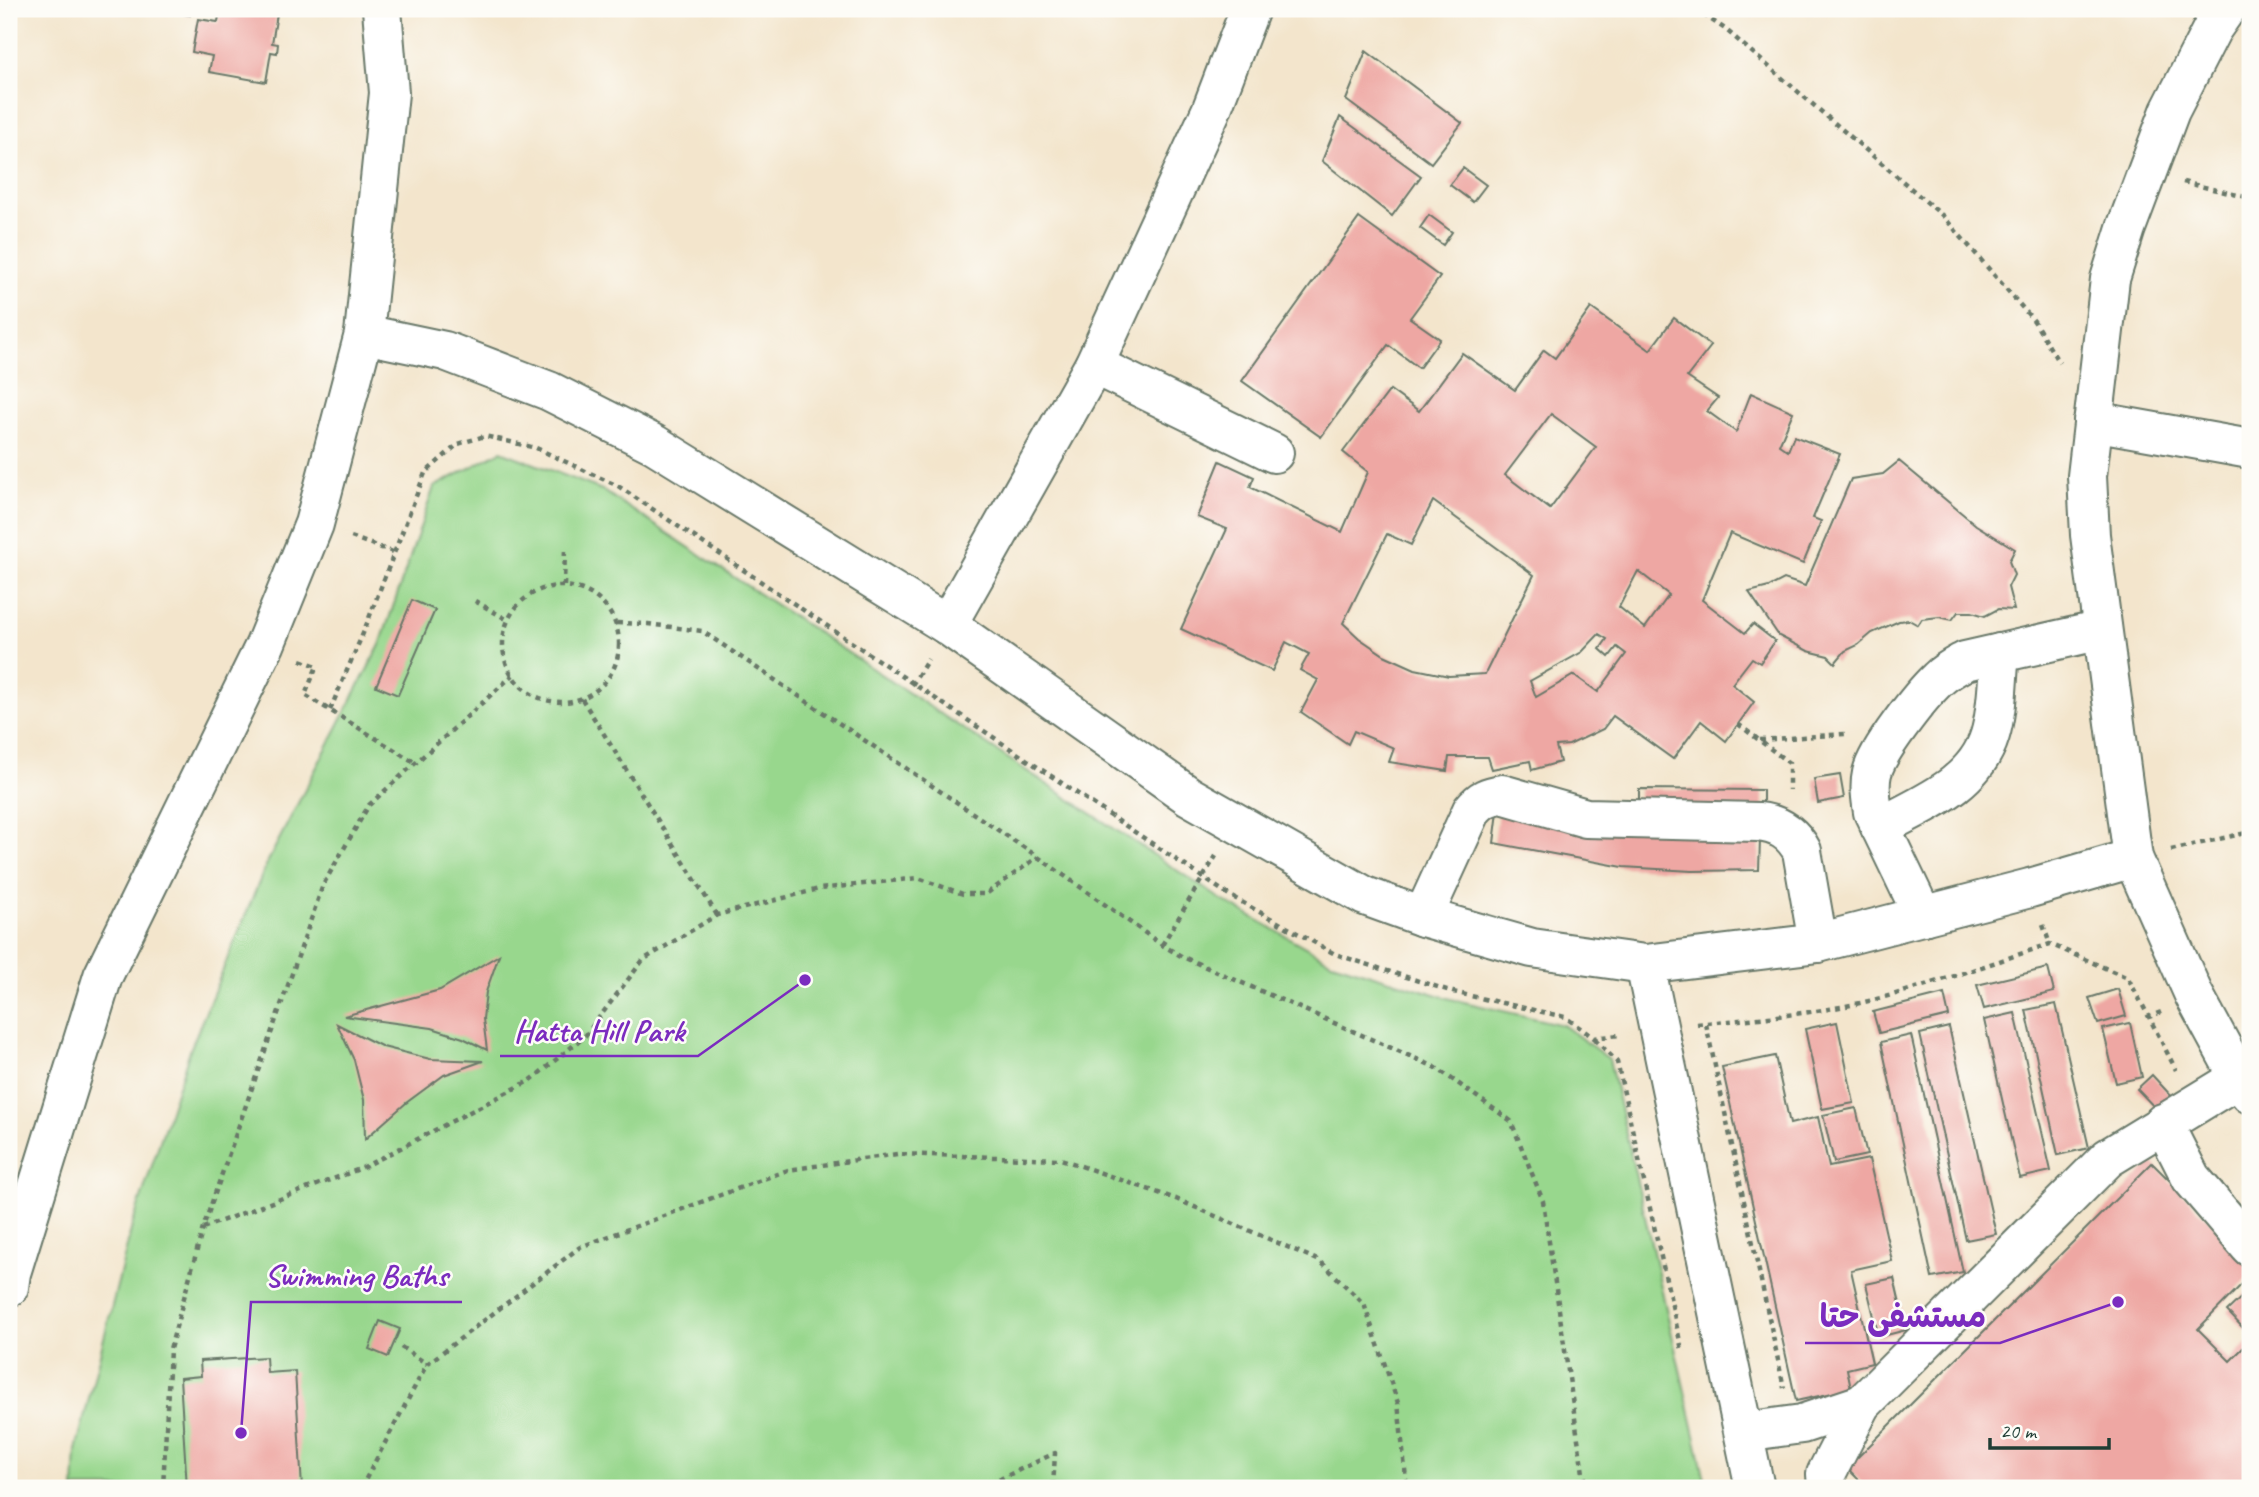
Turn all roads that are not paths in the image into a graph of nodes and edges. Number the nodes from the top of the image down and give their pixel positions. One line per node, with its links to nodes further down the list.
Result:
1 (382, 9): 4 (street)
2 (1250, 9): 5 (street)
3 (2226, 9): 6 (street)
4 (364, 334): 9 (street); 21 (street)
5 (1094, 365): 8 (street); 9 (street)
6 (2093, 421): 7 (street); 10 (street)
7 (2250, 449)
8 (1274, 453)
9 (947, 625): 15 (street)
10 (2102, 630): 11 (street); 13 (street)
11 (2000, 653): 12 (street); 12 (street)
12 (1880, 827): 14 (street)
13 (2133, 858): 14 (street); 18 (street)
14 (1923, 916): 16 (street)
15 (1423, 918): 16 (street); 17 (street)
16 (1818, 943): 17 (street)
17 (1645, 964): 23 (street)
18 (2245, 1086): 19 (street)
19 (2163, 1123): 20 (street); 22 (street)
20 (2250, 1247)
21 (9, 1287)
22 (1862, 1404): 23 (street); 25 (street)
23 (1744, 1432): 24 (street)
24 (1755, 1488)
25 (1827, 1488)

